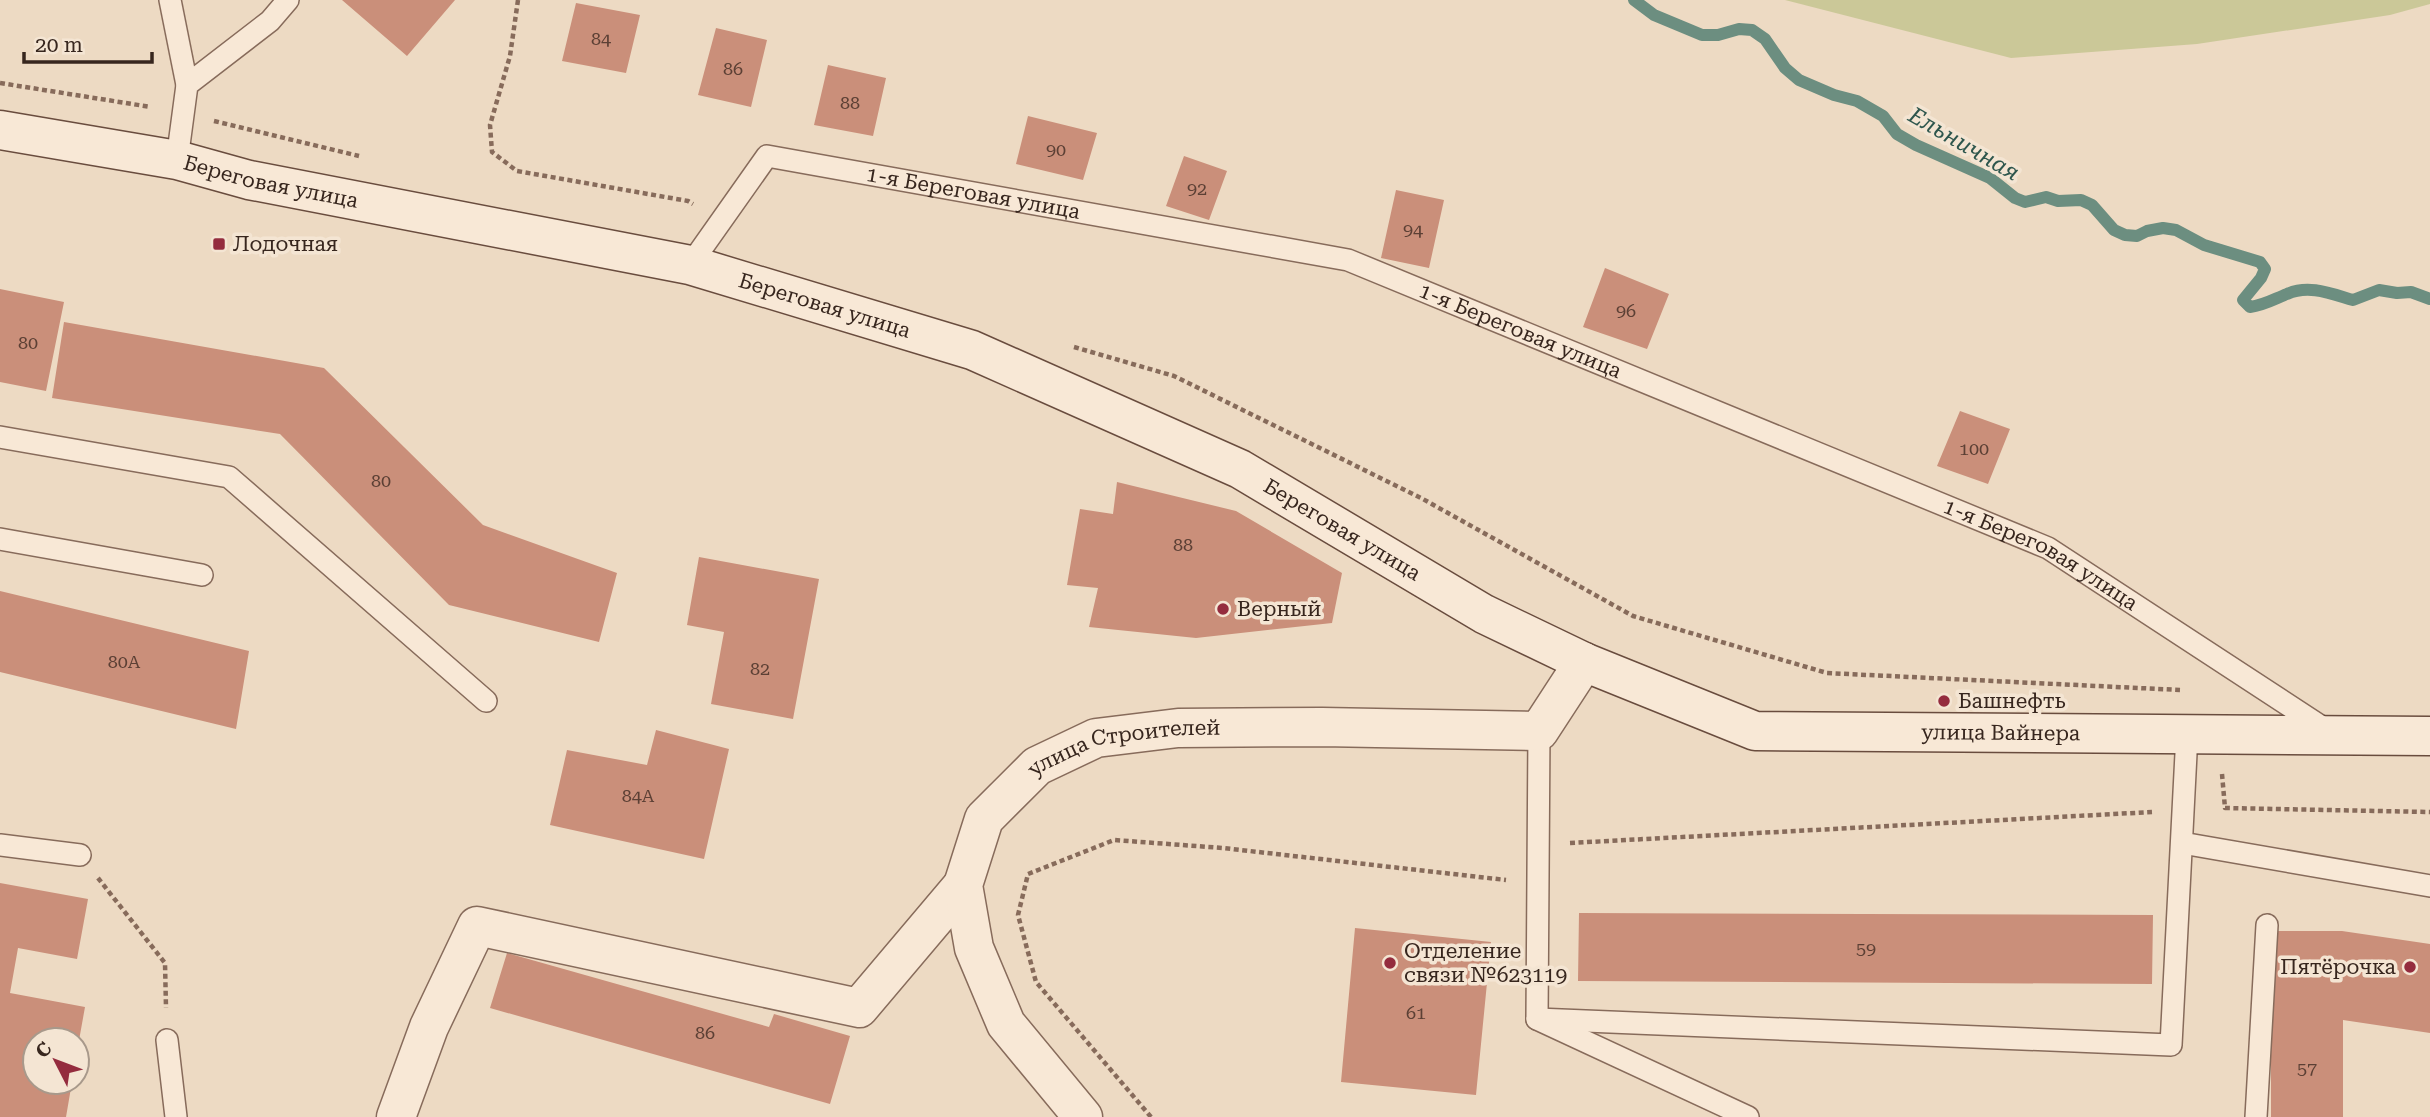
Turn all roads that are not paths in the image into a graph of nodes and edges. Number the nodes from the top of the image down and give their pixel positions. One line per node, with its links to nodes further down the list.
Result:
1 (170, 0): 3 (lane)
2 (288, 0): 3 (lane)
3 (187, 85): 5 (lane)
4 (0, 130): 5 (main road, Береговая улица)
5 (177, 160): 6 (main road, Береговая улица)
6 (690, 265): 10 (main road, Береговая улица); 14 (lane, 1-я Береговая улица)
7 (0, 437): 11 (lane)
8 (0, 539): 9 (lane)
9 (202, 575)
10 (1584, 662): 12 (main road); 13 (main road, улица Вайнера)
11 (485, 701)
12 (1539, 731): 19 (main road, улица Строителей); 22 (lane)
13 (2187, 734): 14 (main road, улица Вайнера); 16 (lane)
14 (2333, 734): 15 (main road, улица Вайнера)
15 (2430, 736)
16 (2182, 843): 20 (lane); 22 (lane)
17 (0, 845): 18 (lane)
18 (80, 855)
19 (963, 885): 25 (main road); 26 (main road, улица Строителей)
20 (2430, 886)
21 (2267, 925): 28 (lane)
22 (1537, 1019): 27 (lane)
23 (167, 1040): 24 (lane)
24 (176, 1117)
25 (396, 1117)
26 (1083, 1117)
27 (1748, 1117)
28 (2256, 1117)

